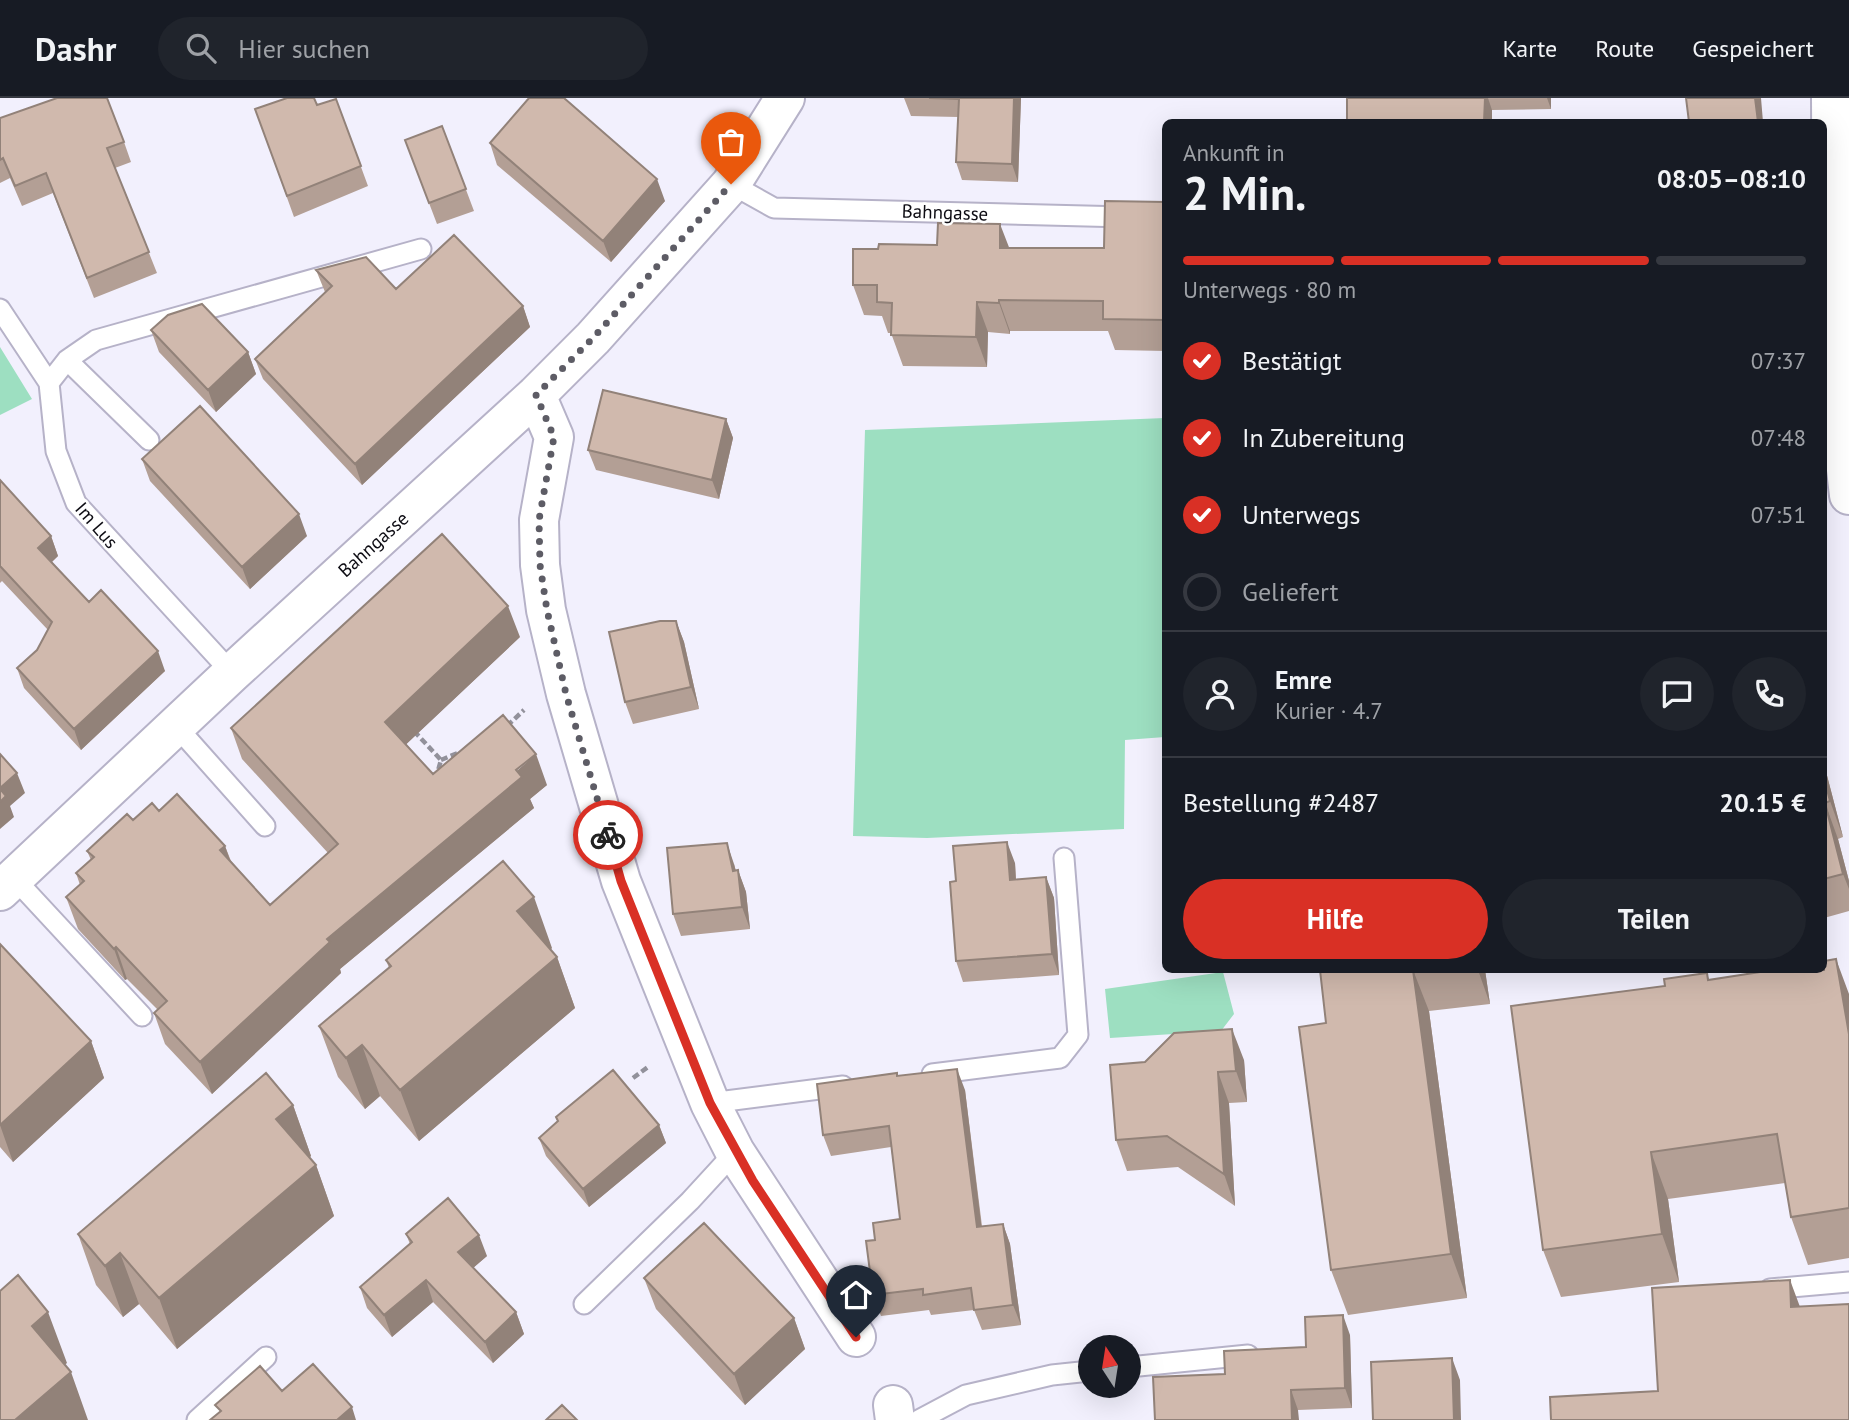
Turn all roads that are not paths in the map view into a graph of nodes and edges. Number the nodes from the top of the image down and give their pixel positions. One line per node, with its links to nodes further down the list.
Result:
1 (785, 98): 3 (street, Bahngasse)
2 (1831, 98): 11 (street)
3 (731, 184): 4 (lane, Bahngasse); 9 (street, Bahngasse)
4 (1162, 218)
5 (421, 249): 7 (lane)
6 (0, 309): 8 (lane, Im Lus)
7 (67, 360): 8 (lane); 10 (lane)
8 (49, 383): 12 (lane, Im Lus)
9 (536, 395): 12 (street, Bahngasse); 20 (street)
10 (149, 440)
11 (1849, 495)
12 (232, 673): 13 (street, Bahngasse)
13 (176, 726): 14 (lane); 16 (street, Bahngasse)
14 (265, 826)
15 (1064, 858): 18 (lane)
16 (7, 885): 17 (lane)
17 (142, 1016)
18 (912, 1077)
19 (859, 1084): 20 (lane)
20 (710, 1103): 21 (street)
21 (735, 1152): 24 (lane); 25 (street)
22 (1849, 1282): 23 (lane)
23 (1770, 1289)
24 (584, 1304)
25 (856, 1337)
26 (1260, 1354): 28 (lane)
27 (266, 1357): 31 (lane)
28 (1141, 1366)
29 (1078, 1372): 30 (lane)
30 (902, 1415)
31 (197, 1420)

